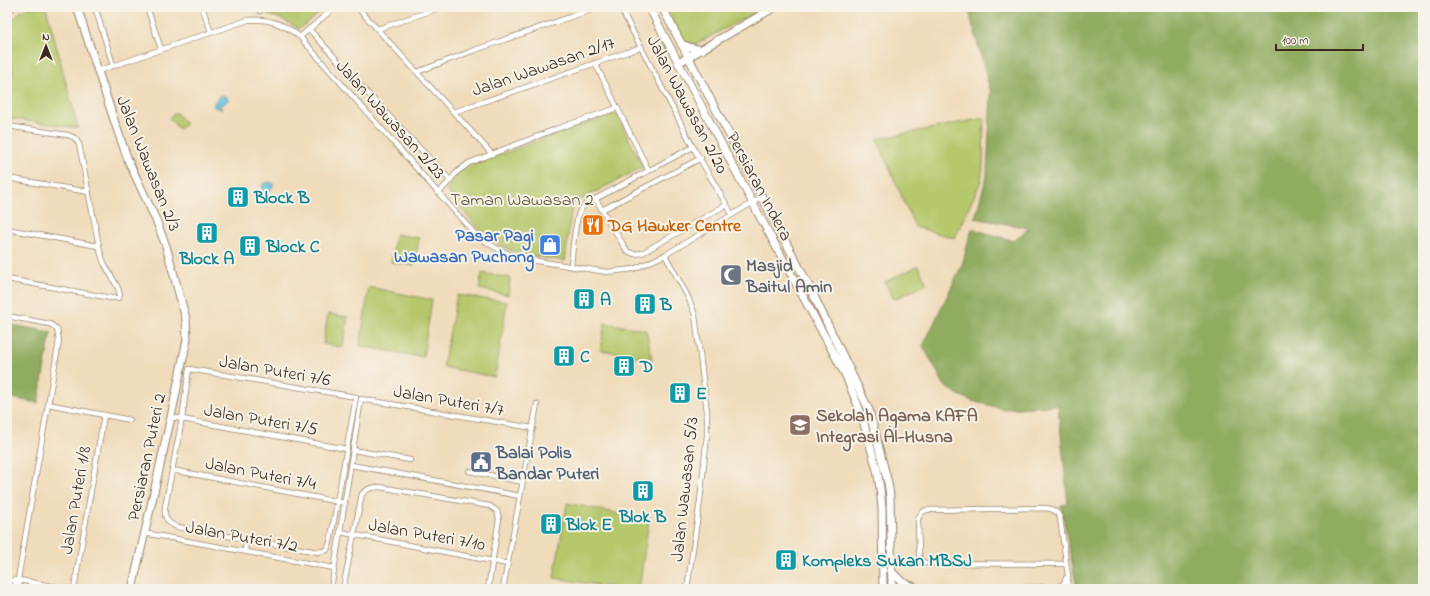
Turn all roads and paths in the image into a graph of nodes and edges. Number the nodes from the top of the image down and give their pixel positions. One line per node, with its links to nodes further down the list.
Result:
1 (14, 7): 14 (street)
2 (77, 7): 28 (main road, Jalan Wawasan 2/3)
3 (95, 7): 26 (street)
4 (147, 7): 21 (street)
5 (202, 7): 17 (street)
6 (335, 7): 15 (street)
7 (357, 7): 16 (street)
8 (442, 7): 16 (street)
9 (599, 7): 29 (street)
10 (620, 7): 20 (street, Jalan Wawasan 2/20)
11 (649, 7): 25 (main road, Persiaran Indera)
12 (662, 7): 19 (main road, Persiaran Indera)
13 (776, 7): 22 (main road)
14 (7, 14)
15 (309, 29): 18 (street); 38 (street)
16 (378, 29): 29 (street)
17 (211, 32): 18 (street, Jalan Wawasan 2/23); 21 (street, Jalan Wawasan 2/23)
18 (300, 37): 40 (street, Jalan Wawasan 2/23)
19 (681, 44): 22 (main road); 23 (main road, Persiaran Indera)
20 (642, 47): 24 (street, Jalan Wawasan 2/17); 33 (street, Jalan Wawasan 2/20)
21 (160, 50): 26 (street, Jalan Wawasan 2/23)
22 (702, 50): 23 (main road); 27 (main road)
23 (688, 58): 25 (main road); 27 (main road, Persiaran Indera)
24 (595, 62): 30 (street); 31 (street, Jalan Wawasan 2/17)
25 (678, 63): 43 (main road, Persiaran Indera)
26 (113, 65): 28 (street, Jalan Wawasan 2/23)
27 (694, 68): 41 (main road, Persiaran Indera)
28 (98, 71): 53 (main road, Jalan Wawasan 2/3)
29 (417, 72): 31 (street)
30 (617, 108): 34 (street); 36 (street)
31 (454, 112): 34 (street)
32 (7, 126): 39 (street)
33 (693, 147): 35 (street, Jalan Wawasan 2/20); 36 (street)
34 (492, 154): 38 (street)
35 (701, 158): 44 (street, Jalan Wawasan 2/20); 45 (street)
36 (649, 171): 42 (street)
37 (7, 178): 39 (street)
38 (450, 180): 40 (street)
39 (89, 192): 48 (street)
40 (439, 194): 50 (street, Jalan Wawasan 2/23)
41 (762, 197): 43 (street, Jalan Wawasan 2/23); 81 (main road, Persiaran Indera)
42 (596, 200): 45 (street); 50 (street)
43 (752, 203): 46 (street, Jalan Wawasan 2/23); 95 (main road, Persiaran Indera)
44 (726, 205): 45 (street); 46 (street, Jalan Wawasan 2/20)
45 (602, 210)
46 (732, 214): 49 (street, Jalan Wawasan 2/23)
47 (7, 229): 48 (street)
48 (98, 246): 51 (street)
49 (665, 255): 50 (street, Jalan Wawasan 2/23); 94 (street, Jalan Wawasan 5/3)
50 (571, 266)
51 (7, 279)
52 (7, 316): 55 (street)
53 (187, 330): 58 (main road, Persiaran Puteri 2)
54 (359, 398): 59 (street, Jalan Puteri 7/6); 61 (street, Jalan Puteri 7/7); 62 (street); 63 (street)
55 (48, 404): 57 (street); 83 (street)
56 (537, 404): 61 (street)
57 (104, 415): 60 (street); 88 (street, Jalan Puteri 1/8)
58 (171, 417): 59 (street, Jalan Puteri 7/5); 73 (main road, Persiaran Puteri 2)
59 (182, 419): 62 (street, Jalan Puteri 7/5); 66 (street)
60 (130, 420)
61 (532, 428): 68 (street)
62 (347, 449): 70 (street)
63 (353, 450): 64 (street); 65 (street)
64 (410, 460)
65 (350, 465): 69 (street); 71 (street)
66 (172, 470): 70 (street, Jalan Puteri 7/4); 75 (street)
67 (469, 471): 68 (street)
68 (523, 482): 69 (street)
69 (520, 496): 78 (street)
70 (338, 502): 71 (street, Jalan Puteri 7/4); 75 (street)
71 (345, 503): 72 (street)
72 (340, 532): 74 (street, Jalan Puteri 7/10); 80 (street)
73 (144, 533): 76 (street, Jalan Puteri 7/2); 89 (main road, Persiaran Puteri 2)
74 (355, 535): 77 (street, Jalan Puteri 7/10); 77 (street); 91 (street)
75 (246, 540): 76 (street)
76 (244, 551): 80 (street, Jalan Puteri 7/2)
77 (492, 560): 78 (street, Jalan Puteri 7/10); 92 (street)
78 (508, 564): 93 (street)
79 (1066, 564): 79 (street); 82 (street)
80 (334, 568): 90 (street)
81 (891, 570): 96 (main road, Persiaran Indera); 97 (main road)
82 (1067, 571): 98 (street); 99 (street)
83 (18, 580): 84 (street); 85 (street); 86 (street); 87 (street)
84 (7, 581)
85 (12, 589)
86 (20, 589)
87 (69, 589)
88 (74, 589)
89 (132, 589)
90 (331, 589)
91 (343, 589)
92 (488, 589)
93 (503, 589)
94 (687, 589)
95 (883, 589)
96 (892, 589)
97 (919, 589)
98 (979, 589)
99 (1067, 589)

